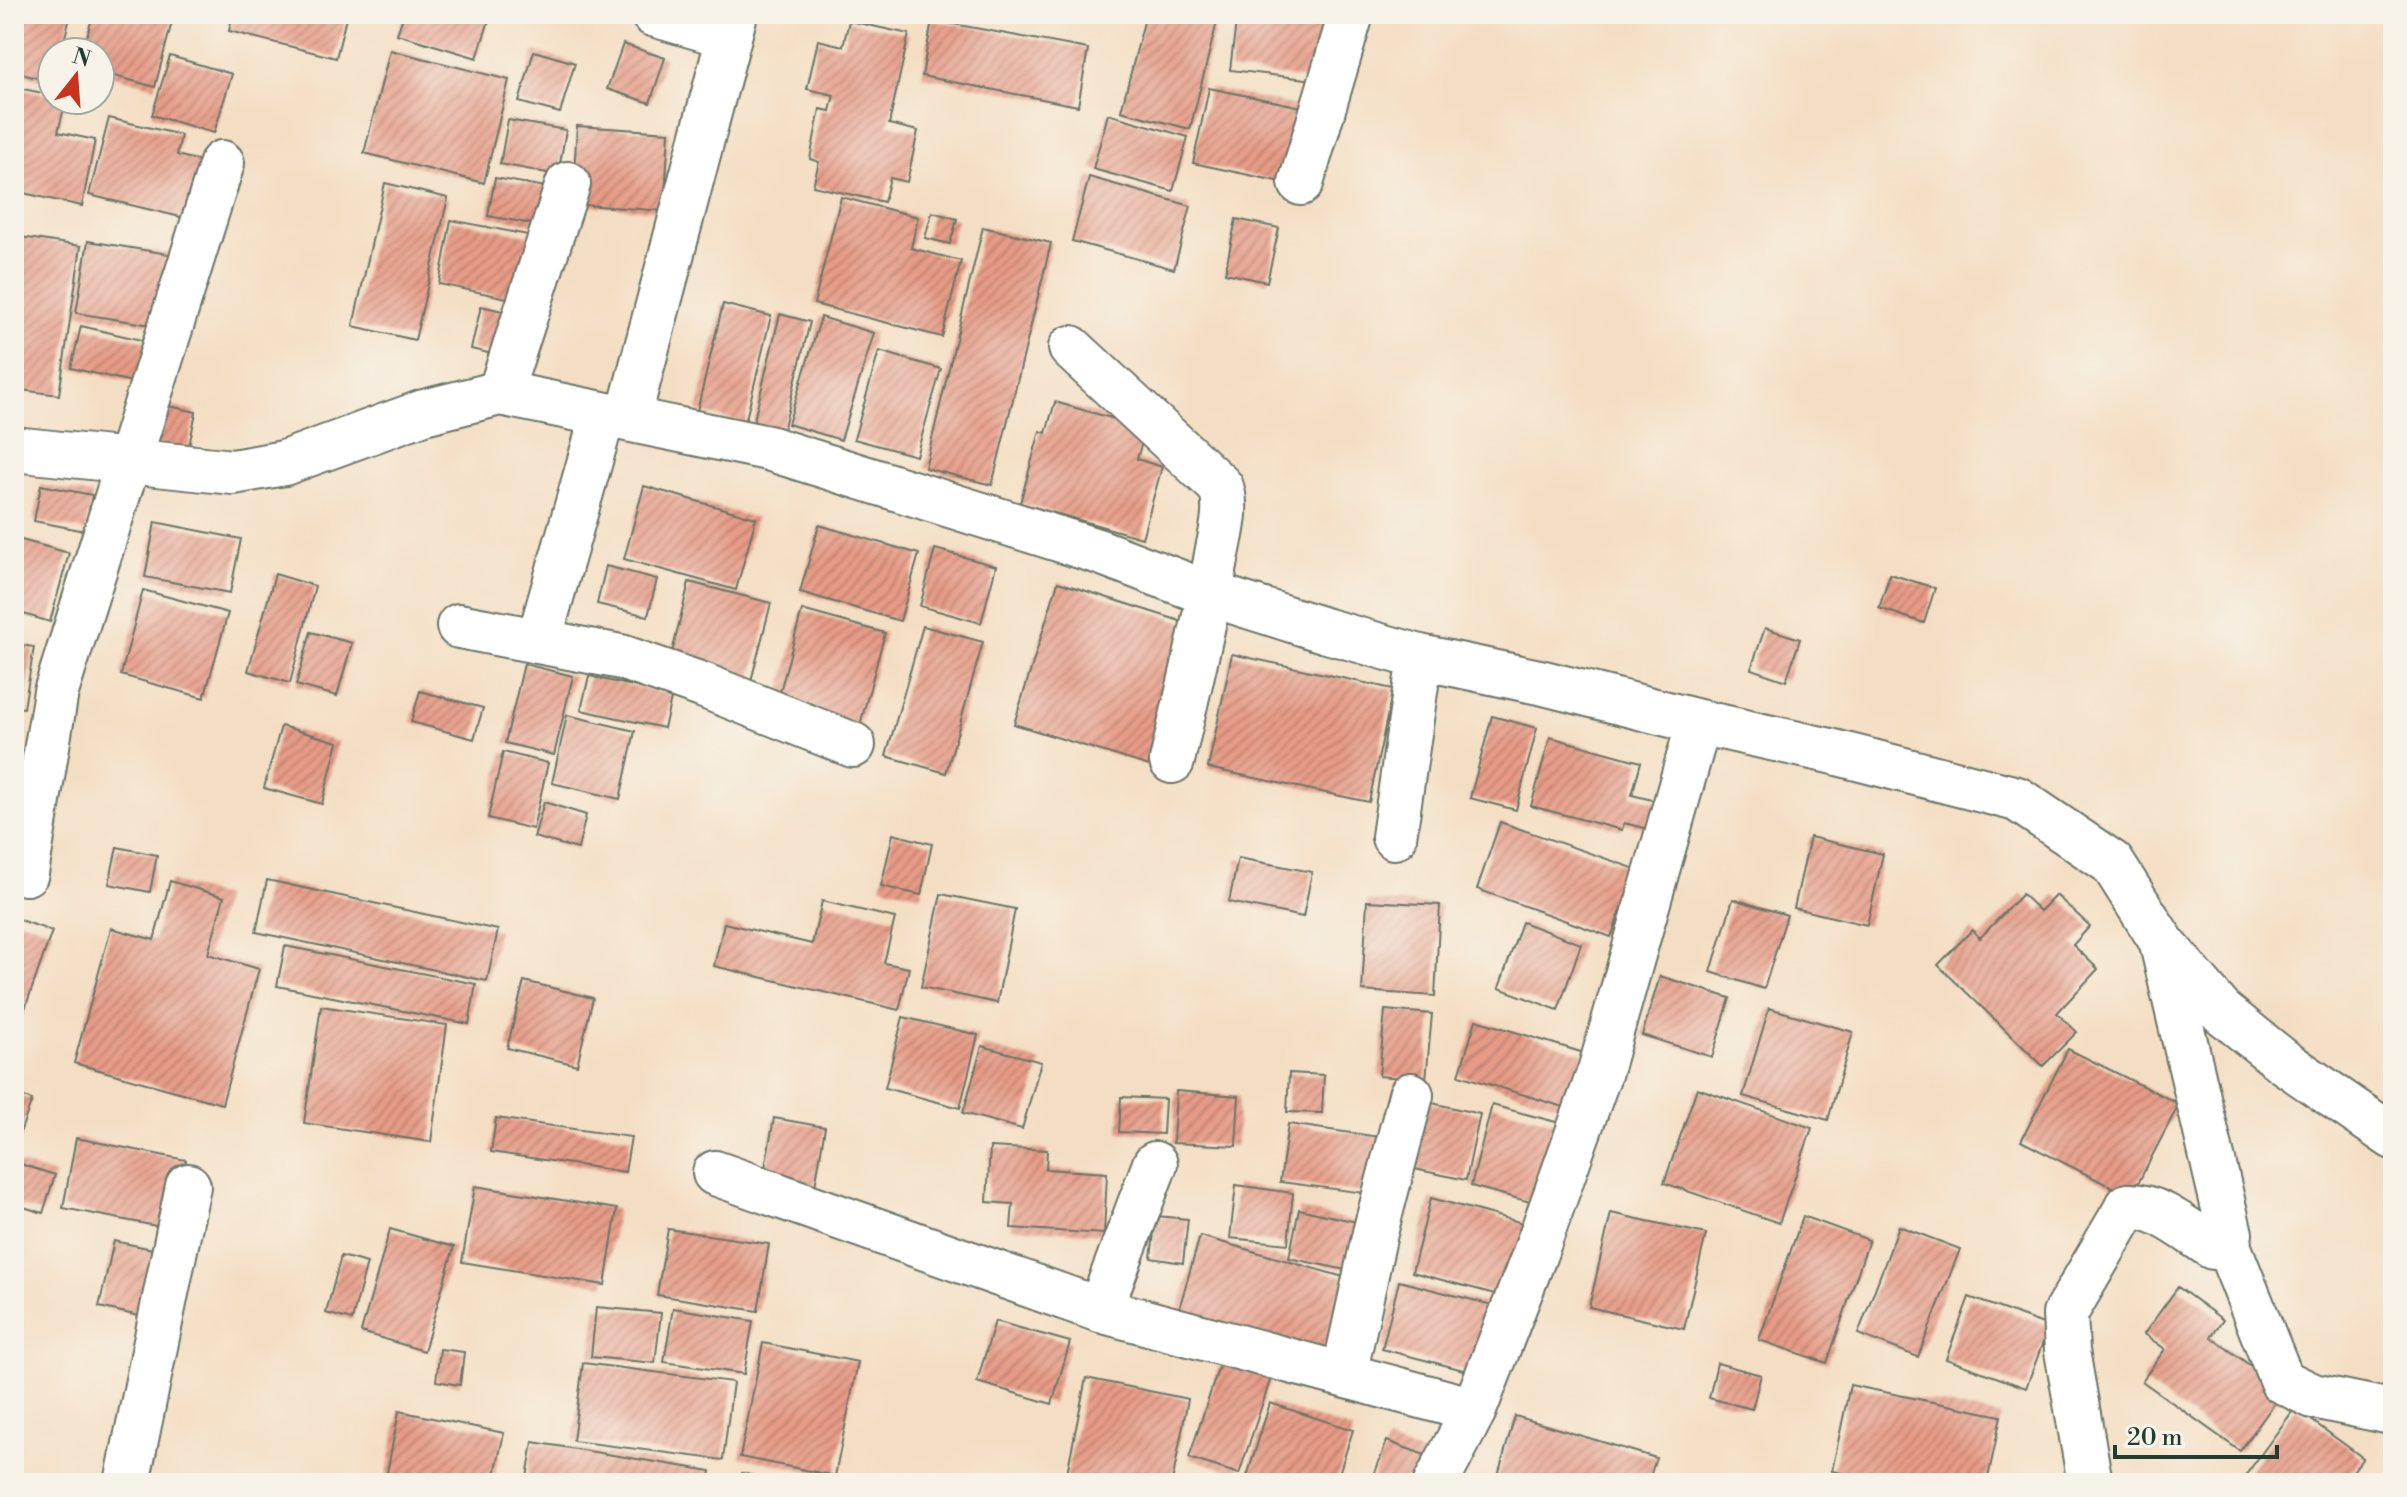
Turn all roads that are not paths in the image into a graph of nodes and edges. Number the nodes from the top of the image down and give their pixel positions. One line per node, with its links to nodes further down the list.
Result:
1 (653, 14): 3 (street)
2 (1351, 14): 5 (street)
3 (732, 25): 9 (street)
4 (222, 163): 11 (street)
5 (1301, 183)
6 (568, 184): 8 (street)
7 (1071, 348): 12 (street)
8 (500, 393): 9 (street); 11 (street)
9 (615, 417): 12 (street); 14 (street)
10 (14, 449): 11 (street)
11 (127, 460): 20 (street)
12 (1210, 594): 15 (street); 18 (street)
13 (459, 626): 14 (street)
14 (539, 640): 17 (street)
15 (1420, 657): 16 (street); 19 (street)
16 (1699, 722): 21 (street); 30 (street)
17 (853, 745)
18 (1172, 761)
19 (1394, 837)
20 (26, 873)
21 (2162, 942): 23 (street); 27 (street)
22 (1411, 1095): 29 (street)
23 (2393, 1137)
24 (1155, 1164): 28 (street)
25 (715, 1173): 28 (street)
26 (188, 1186): 33 (street)
27 (2227, 1243): 31 (street); 34 (street)
28 (1100, 1310): 29 (street)
29 (1344, 1375): 30 (street)
30 (1474, 1410): 32 (street)
31 (2391, 1412)
32 (1446, 1481)
33 (127, 1483)
34 (2090, 1483)

